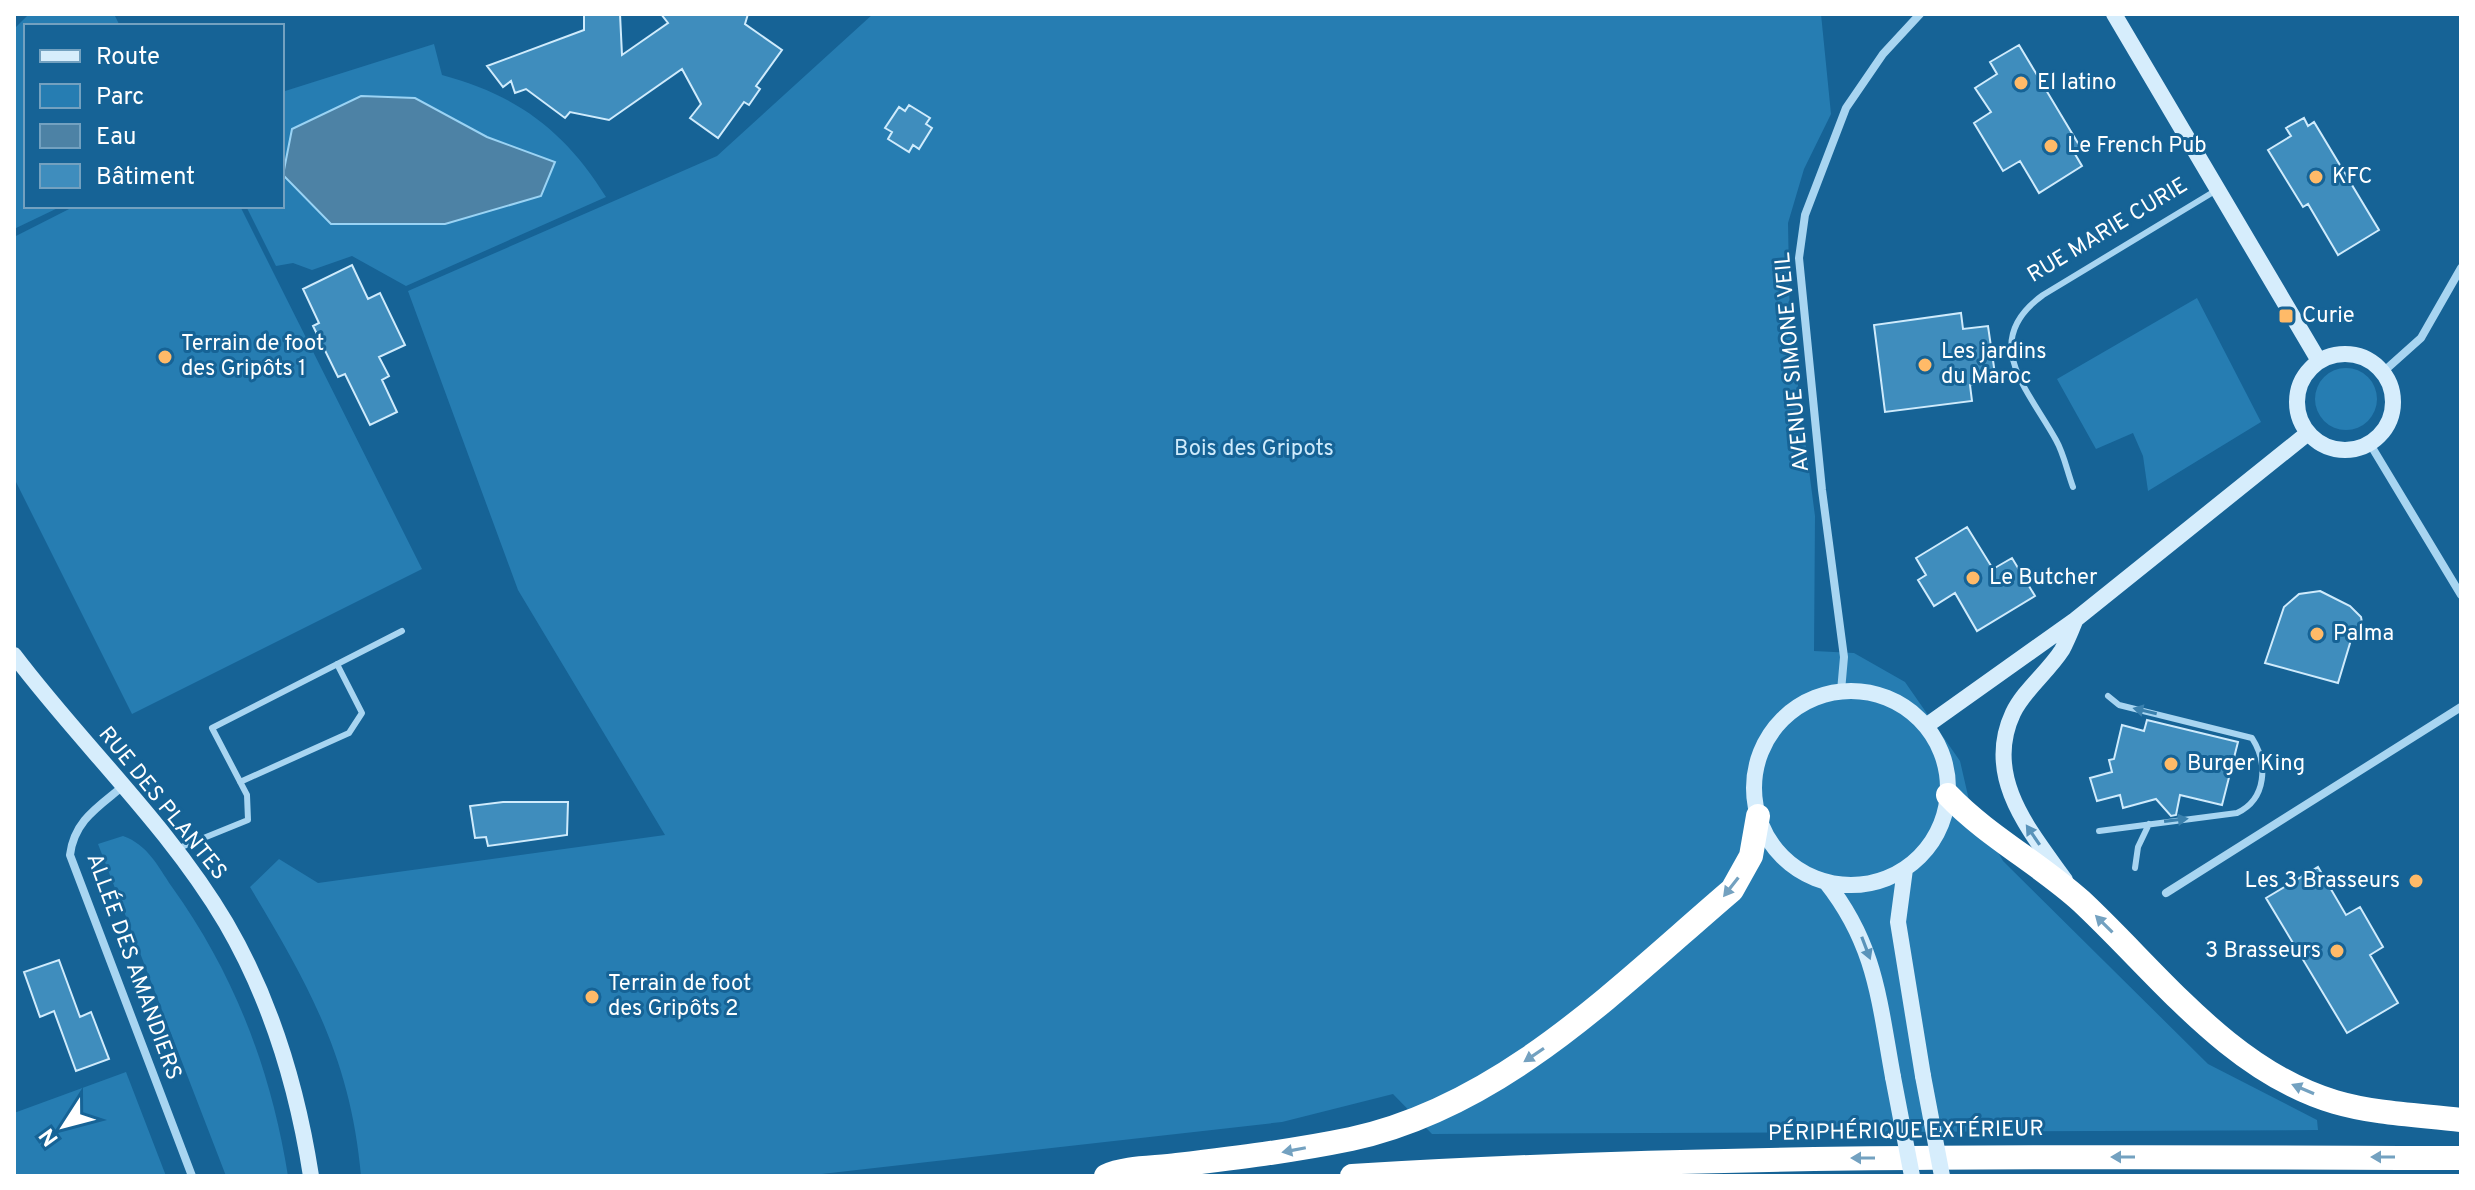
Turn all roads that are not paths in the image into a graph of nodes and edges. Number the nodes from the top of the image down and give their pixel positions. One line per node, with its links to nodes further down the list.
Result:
1 (1920, 14): 15 (street, AVENUE SIMONE VEIL)
2 (2114, 14): 3 (street, RUE MARIE CURIE)
3 (2218, 189): 5 (street, RUE MARIE CURIE); 9 (lane, RUE MARIE CURIE)
4 (2461, 268): 6 (street)
5 (2319, 361): 6 (street); 7 (street)
6 (2383, 372): 8 (street)
7 (2308, 433): 8 (street); 11 (street)
8 (2370, 444): 10 (street)
9 (2073, 487)
10 (2461, 595)
11 (2075, 620): 18 (street); 30 (street, one-way to 11)
12 (402, 631): 14 (lane)
13 (14, 655): 20 (street, RUE DES PLANTES)
14 (337, 664): 19 (lane); 19 (lane)
15 (1841, 691): 18 (street); 22 (street)
16 (2108, 696): 23 (lane, one-way to 16)
17 (2461, 707): 29 (street)
18 (1926, 726): 21 (street)
19 (240, 782): 25 (lane)
20 (122, 787): 25 (street, RUE DES PLANTES); 33 (street, ALLÉE DES AMANDIERS)
21 (1948, 795): 27 (street); 30 (highway)
22 (1758, 816): 28 (street); 35 (highway, one-way to 35)
23 (2149, 824): 24 (lane); 26 (lane)
24 (2099, 831)
25 (175, 850): 34 (street, RUE DES PLANTES)
26 (2135, 868)
27 (1905, 869): 28 (street); 38 (street, bridge)
28 (1826, 882): 37 (street, one-way to 37, bridge)
29 (2166, 893)
30 (2078, 899): 31 (highway, one-way to 30)
31 (2461, 1120)
32 (2461, 1158): 36 (highway, PÉRIPHÉRIQUE EXTÉRIEUR, one-way to 36)
33 (192, 1176)
34 (311, 1176)
35 (1106, 1176)
36 (1352, 1176)
37 (1912, 1176)
38 (1942, 1176)

